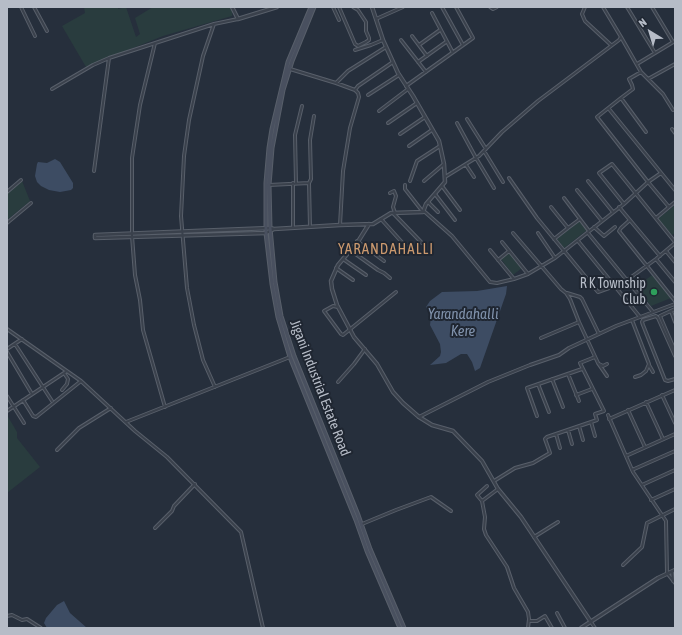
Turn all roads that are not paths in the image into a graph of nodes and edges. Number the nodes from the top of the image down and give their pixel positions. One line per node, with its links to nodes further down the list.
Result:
1 (22, 7): 27 (street)
2 (34, 7): 26 (street)
3 (232, 7): 21 (street)
4 (277, 7): 21 (street)
5 (311, 7): 131 (main road, Jigani Industrial Estate Road)
6 (314, 7): 48 (main road, Jigani Industrial Estate Road)
7 (333, 7): 23 (street)
8 (339, 7): 9 (street)
9 (353, 7)
10 (372, 7): 22 (street)
11 (403, 7): 22 (street)
12 (442, 7): 36 (street)
13 (456, 7): 36 (street)
14 (490, 7): 15 (street)
15 (497, 7)
16 (585, 7): 37 (street)
17 (603, 7): 29 (street)
18 (627, 7): 41 (street)
19 (652, 7): 33 (street)
20 (432, 13): 25 (street)
21 (238, 19): 24 (street)
22 (376, 19): 30 (street)
23 (339, 20)
24 (214, 24): 34 (street); 133 (street)
25 (440, 30): 32 (street); 35 (street)
26 (46, 31)
27 (35, 36)
28 (412, 36): 35 (street)
29 (621, 37): 37 (street); 46 (street)
30 (383, 40): 38 (street); 39 (street)
31 (400, 40): 45 (street)
32 (446, 42): 40 (street); 42 (street)
33 (674, 42): 41 (street)
34 (154, 43): 43 (street); 136 (street)
35 (419, 45): 42 (street)
36 (463, 45): 40 (street)
37 (611, 45): 77 (street)
38 (386, 47): 44 (street); 53 (street)
39 (355, 50)
40 (452, 52): 49 (street)
41 (655, 53): 46 (street)
42 (427, 56): 45 (street)
43 (110, 58): 55 (street); 81 (street)
44 (393, 62): 51 (street); 57 (street)
45 (418, 62): 49 (street)
46 (637, 64): 50 (street)
47 (675, 64): 52 (street)
48 (290, 69): 53 (street); 94 (main road, Jigani Industrial Estate Road)
49 (426, 72): 54 (street)
50 (641, 72): 52 (street); 59 (street)
51 (399, 75): 54 (street); 58 (street)
52 (648, 79): 64 (street)
53 (336, 83): 57 (street)
54 (406, 86): 56 (street)
55 (52, 89)
56 (408, 89): 60 (street); 63 (street)
57 (355, 90): 125 (street)
58 (368, 95)
59 (621, 98): 62 (street); 72 (street)
60 (417, 103): 66 (street); 68 (street)
61 (302, 106): 92 (street)
62 (609, 109): 82 (street); 91 (street)
63 (379, 110)
64 (673, 110)
65 (314, 116): 93 (street)
66 (426, 117): 70 (street); 74 (street)
67 (467, 119): 77 (street)
68 (388, 123)
69 (457, 123): 78 (street)
70 (433, 129): 75 (street); 76 (street)
71 (672, 129): 73 (street)
72 (646, 132)
73 (675, 132)
74 (400, 134)
75 (409, 146)
76 (440, 146): 79 (street); 87 (street)
77 (485, 150): 78 (street); 90 (street)
78 (476, 158): 80 (street); 97 (street)
79 (444, 164): 83 (street); 88 (street)
80 (466, 165): 83 (street); 84 (street)
81 (94, 171)
82 (661, 173): 91 (street); 99 (street)
83 (445, 177): 96 (street)
84 (474, 177)
85 (509, 178): 140 (street)
86 (22, 180): 100 (street)
87 (410, 181)
88 (424, 181)
89 (588, 181): 115 (street)
90 (503, 182)
91 (648, 182): 103 (street); 111 (street)
92 (294, 183): 93 (street); 94 (street); 129 (street)
93 (309, 183): 127 (street)
94 (269, 185): 131 (main road, Jigani Industrial Estate Road)
95 (405, 185): 113 (street)
96 (442, 186): 102 (street); 112 (street)
97 (494, 188)
98 (577, 190): 122 (street)
99 (675, 190)
100 (8, 191)
101 (390, 193): 116 (street)
102 (435, 194): 105 (street); 120 (street)
103 (635, 194): 108 (street); 108 (street); 117 (street)
104 (564, 198): 119 (street)
105 (428, 202): 113 (street); 114 (street)
106 (675, 202): 111 (street)
107 (31, 203): 123 (street)
108 (624, 204): 110 (street)
109 (551, 207): 130 (street)
110 (619, 207): 115 (street); 121 (street)
111 (669, 207): 117 (street)
112 (460, 210)
113 (423, 212): 116 (street); 165 (street)
114 (438, 212)
115 (613, 212): 122 (street)
116 (394, 213): 118 (street); 144 (street)
117 (656, 218): 139 (street)
118 (381, 219): 124 (street); 147 (street)
119 (580, 219): 130 (street); 132 (street)
120 (455, 220)
121 (630, 220): 152 (street); 159 (street)
122 (602, 221): 128 (street)
123 (7, 223)
124 (369, 224): 125 (street); 142 (street)
125 (340, 225): 127 (street)
126 (616, 226): 128 (street)
127 (310, 227): 129 (street)
128 (594, 227): 132 (street)
129 (293, 228): 131 (street)
130 (568, 228): 140 (street)
131 (268, 230): 133 (street); 198 (main road, Jigani Industrial Estate Road)
132 (589, 232): 141 (street); 167 (street)
133 (182, 233): 136 (street); 216 (street)
134 (513, 233): 160 (street)
135 (538, 233): 153 (street)
136 (132, 235): 138 (street); 229 (street)
137 (675, 235): 139 (street)
138 (95, 236)
139 (672, 238): 145 (street)
140 (554, 239): 150 (street)
141 (578, 241): 150 (street); 169 (street)
142 (357, 242): 146 (street); 157 (street)
143 (502, 242): 149 (street)
144 (422, 243)
145 (675, 243): 151 (street)
146 (350, 250): 154 (street); 164 (street)
147 (409, 250)
148 (490, 250): 156 (street)
149 (509, 251): 156 (street); 162 (street)
150 (564, 251): 153 (street); 169 (street)
151 (666, 251): 152 (street); 158 (street)
152 (660, 256): 155 (street)
153 (555, 258): 160 (street)
154 (343, 259): 161 (street); 163 (street)
155 (656, 259): 159 (street); 168 (street)
156 (498, 260): 165 (street)
157 (384, 261)
158 (675, 262)
159 (647, 266): 167 (street); 172 (street)
160 (542, 267): 162 (street); 171 (street)
161 (336, 268): 166 (street); 174 (street)
162 (528, 274): 165 (street)
163 (366, 275)
164 (390, 278)
165 (514, 279)
166 (353, 280)
167 (628, 281): 169 (street); 177 (street)
168 (675, 282)
169 (616, 286): 180 (street)
170 (396, 292): 187 (street)
171 (566, 293): 184 (street); 188 (street)
172 (675, 301)
173 (675, 304): 177 (street)
174 (338, 307): 187 (street); 187 (street)
175 (675, 309): 176 (street)
176 (671, 311): 185 (street); 195 (street)
177 (653, 312): 178 (street)
178 (649, 313): 179 (street); 181 (street)
179 (644, 315): 180 (street); 182 (street)
180 (640, 317): 183 (street)
181 (651, 318): 182 (street); 197 (street)
182 (646, 319): 211 (street)
183 (632, 320): 188 (street); 202 (street)
184 (579, 322): 189 (street); 191 (street)
185 (675, 322)
186 (8, 330): 190 (street)
187 (351, 330): 194 (street)
188 (599, 334): 191 (street)
189 (541, 338)
190 (22, 339): 192 (street); 204 (street)
191 (587, 339): 199 (street); 237 (street)
192 (15, 344): 193 (street); 215 (street)
193 (7, 349)
194 (365, 349): 213 (street); 237 (street)
195 (675, 351)
196 (7, 352): 220 (street)
197 (675, 356)
198 (292, 357): 216 (street); 270 (main road, Jigani Industrial Estate Road); 283 (main road, Jigani Industrial Estate Road)
199 (595, 357): 200 (street); 203 (street)
200 (598, 363): 201 (street); 208 (street)
201 (607, 364)
202 (649, 364): 205 (street); 209 (street)
203 (582, 369): 207 (street); 217 (street)
204 (67, 371): 206 (street); 212 (street)
205 (653, 372)
206 (64, 373): 215 (street); 218 (street)
207 (568, 374): 210 (street); 221 (street)
208 (608, 376)
209 (634, 377)
210 (552, 379): 214 (street); 230 (street)
211 (675, 379)
212 (81, 381): 224 (street); 231 (street)
213 (338, 382)
214 (538, 384): 234 (street); 235 (street)
215 (43, 387): 220 (street); 225 (street)
216 (214, 387): 229 (street)
217 (592, 389): 221 (street); 240 (street)
218 (62, 390)
219 (675, 390): 222 (street)
220 (32, 394): 224 (street)
221 (576, 395): 226 (street)
222 (662, 395): 227 (street); 242 (street)
223 (7, 396): 228 (street)
224 (23, 400): 228 (street)
225 (52, 401)
226 (579, 401)
227 (646, 402): 232 (street); 248 (street)
228 (14, 407): 233 (street); 241 (street)
229 (165, 407): 239 (street)
230 (562, 407)
231 (111, 408): 239 (street); 253 (street)
232 (628, 410): 238 (street); 251 (street)
233 (8, 411)
234 (548, 412)
235 (538, 416)
236 (608, 416): 238 (street)
237 (419, 417): 258 (street)
238 (609, 419): 255 (street)
239 (126, 422): 259 (street)
240 (591, 422): 243 (street); 247 (street)
241 (24, 423)
242 (675, 424)
243 (579, 426): 244 (street); 249 (street)
244 (568, 430): 245 (street); 250 (street)
245 (556, 434): 252 (street); 258 (street)
246 (675, 434): 248 (street)
247 (595, 436)
248 (663, 439): 251 (street)
249 (583, 440)
250 (572, 444)
251 (645, 447): 255 (street)
252 (560, 448)
253 (57, 450)
254 (675, 451): 256 (street)
255 (626, 456): 256 (street)
256 (632, 470): 260 (street)
257 (675, 470): 260 (street)
258 (494, 481): 262 (street)
259 (195, 484): 271 (street); 282 (street)
260 (642, 485): 264 (street)
261 (487, 486): 265 (street)
262 (498, 489): 265 (street); 272 (street)
263 (675, 489): 264 (street)
264 (652, 500): 268 (street)
265 (482, 501): 279 (street)
266 (675, 509): 268 (street)
267 (451, 512): 270 (street)
268 (662, 516): 273 (street); 275 (street)
269 (558, 522): 272 (street)
270 (361, 525): 284 (main road, Jigani Industrial Estate Road)
271 (156, 528)
272 (534, 537): 280 (street)
273 (622, 565)
274 (673, 570): 275 (street); 276 (street)
275 (667, 573): 276 (street); 280 (street)
276 (674, 582)
277 (556, 613): 287 (street)
278 (7, 616): 281 (street)
279 (529, 621): 285 (street); 286 (street)
280 (591, 622): 288 (street); 289 (street)
281 (41, 628)
282 (263, 628)
283 (400, 628)
284 (404, 628)
285 (528, 628)
286 (552, 628)
287 (565, 628)
288 (581, 628)
289 (595, 628)

